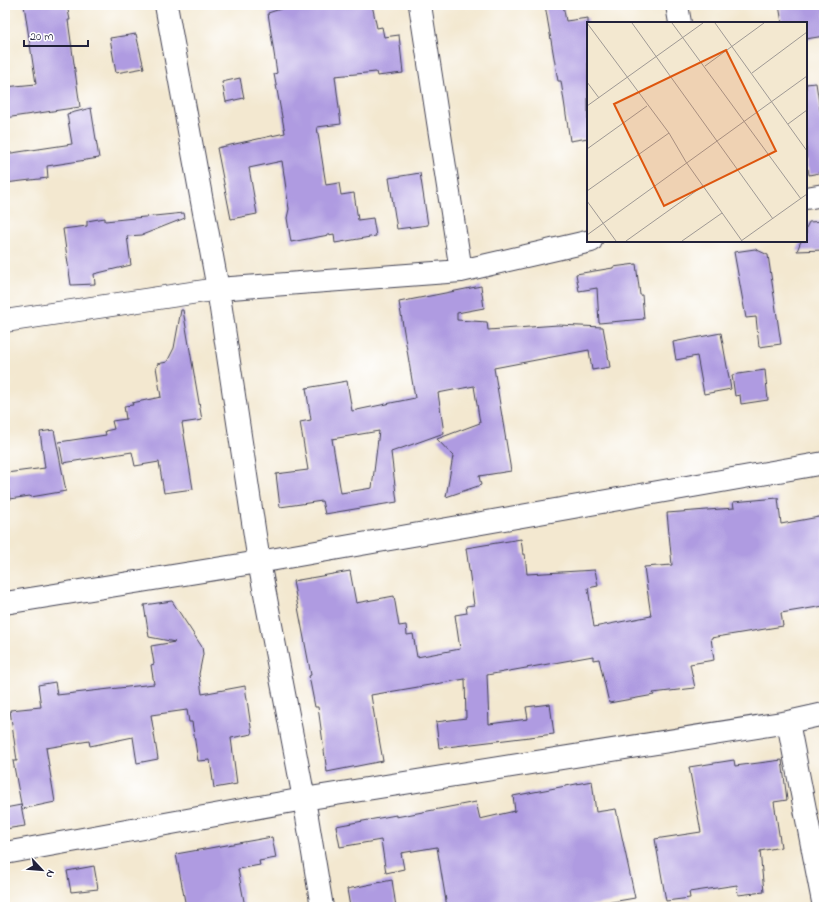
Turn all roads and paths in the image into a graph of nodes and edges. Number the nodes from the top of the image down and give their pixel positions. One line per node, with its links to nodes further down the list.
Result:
1 (166, 5): 9 (street)
2 (420, 5): 8 (street)
3 (677, 5): 4 (street)
4 (680, 22)
5 (824, 195): 6 (street)
6 (807, 198)
7 (587, 242): 8 (street)
8 (461, 271): 9 (street)
9 (218, 289): 10 (street); 12 (street)
10 (5, 321)
11 (824, 463): 12 (street)
12 (259, 562): 13 (street); 16 (street)
13 (5, 604)
14 (824, 714): 15 (street)
15 (788, 722): 16 (street); 19 (street)
16 (304, 799): 17 (street); 18 (street)
17 (5, 853)
18 (322, 907)
19 (824, 907)

